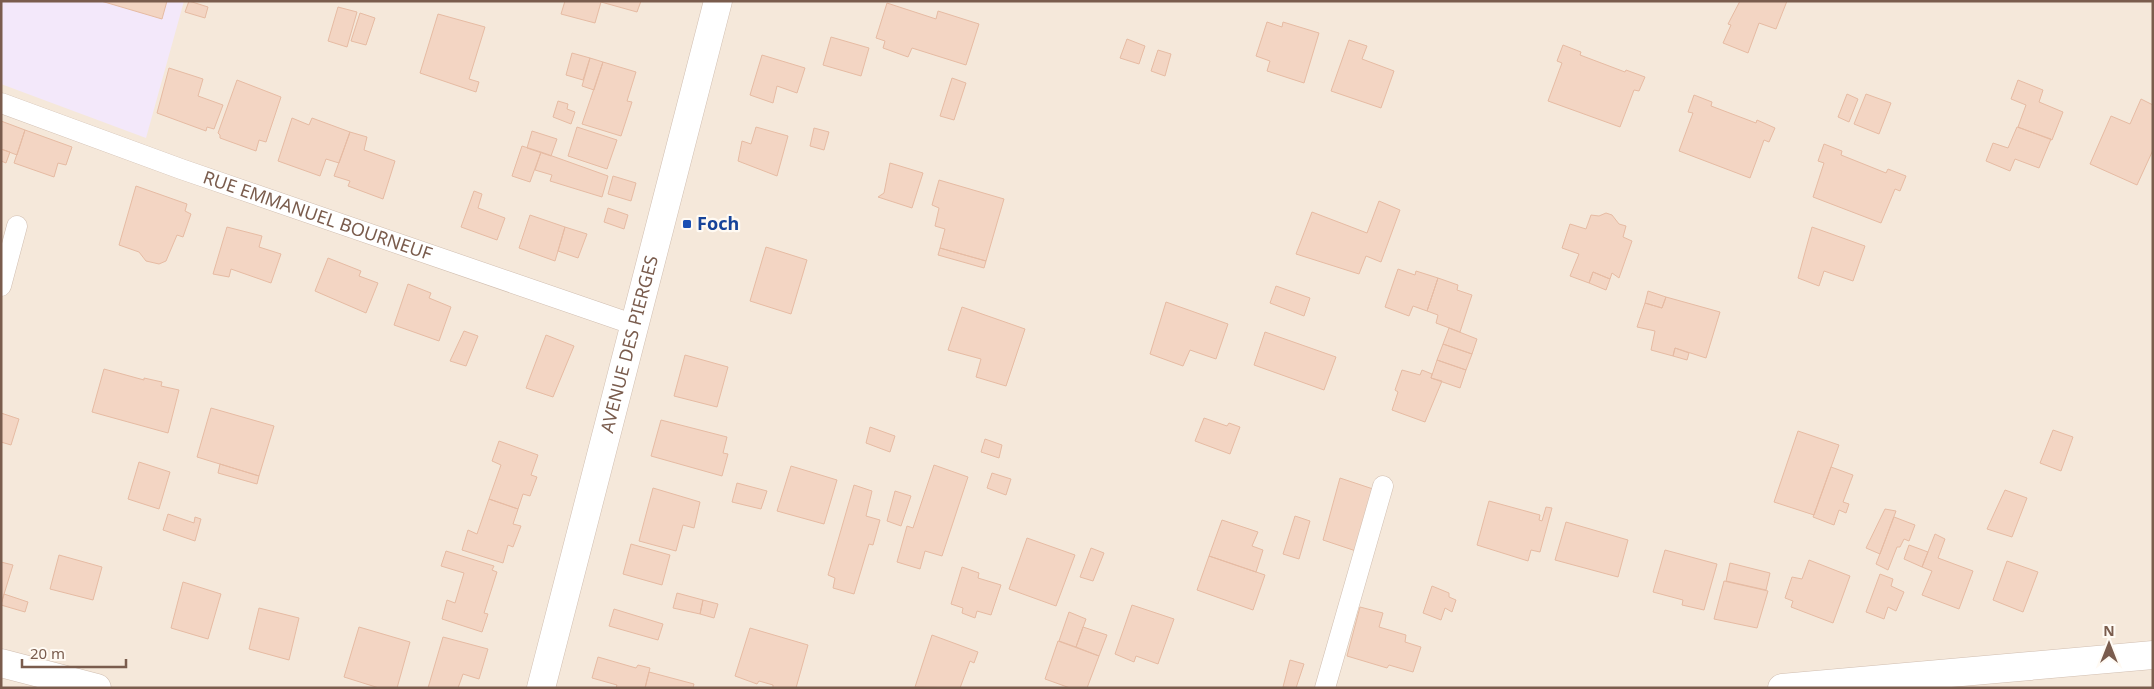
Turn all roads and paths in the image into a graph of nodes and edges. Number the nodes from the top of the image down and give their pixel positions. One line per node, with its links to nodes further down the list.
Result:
1 (718, 1): 5 (street, AVENUE DES PIERGES)
2 (1, 103): 5 (lane, RUE EMMANUEL BOURNEUF)
3 (17, 226): 4 (lane)
4 (1, 286)
5 (635, 325): 11 (street, AVENUE DES PIERGES)
6 (1383, 486): 12 (lane)
7 (2153, 655): 9 (street)
8 (1, 663): 10 (street)
9 (1863, 684): 13 (street)
10 (97, 688)
11 (541, 688)
12 (1325, 688)
13 (1782, 688)

